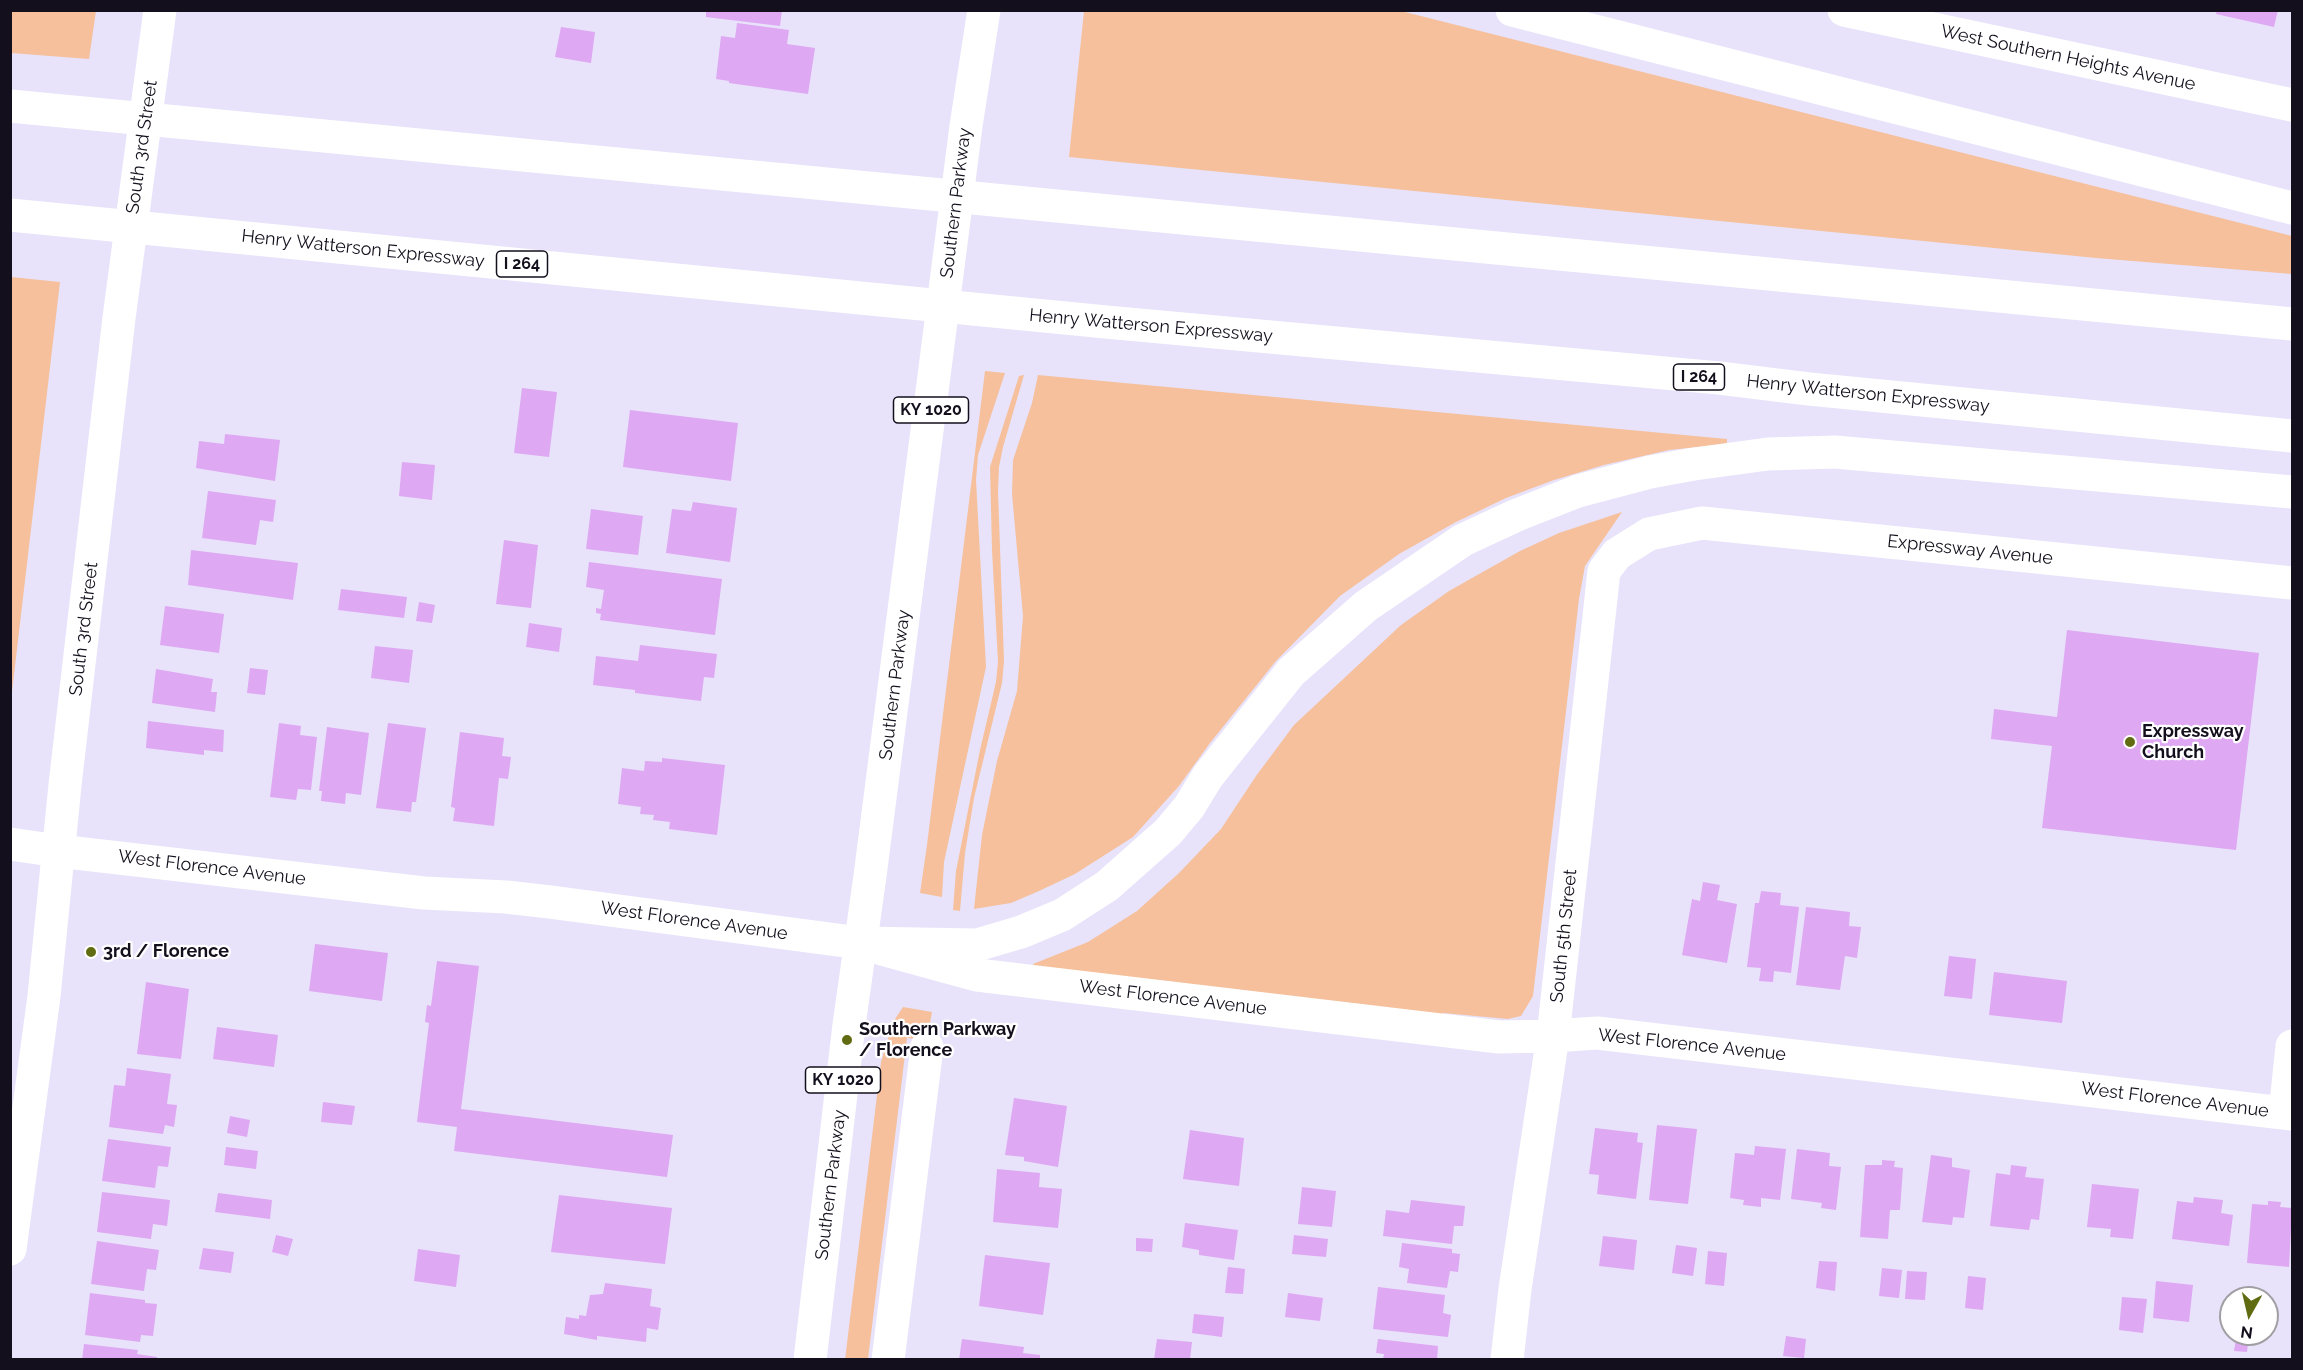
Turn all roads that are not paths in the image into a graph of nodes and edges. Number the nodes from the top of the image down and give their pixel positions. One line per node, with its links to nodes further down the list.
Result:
1 (160, 10): 15 (main road, South 3rd Street)
2 (984, 10): 16 (main road, Southern Parkway / KY 1020)
3 (1512, 10): 7 (main road)
4 (1844, 10): 5 (main road, West Southern Heights Avenue)
5 (2292, 105)
6 (14, 106): 9 (main road)
7 (2292, 208)
8 (10, 215): 10 (main road, Henry Watterson Expressway / I 264)
9 (2292, 324)
10 (2292, 436)
11 (2292, 492): 16 (main road)
12 (1649, 534): 13 (main road, Expressway Avenue); 17 (main road, South 5th Street)
13 (2292, 584)
14 (10, 844): 15 (main road, West Florence Avenue)
15 (58, 851): 16 (main road, West Florence Avenue); 21 (main road, South 3rd Street)
16 (860, 943): 17 (main road, West Florence Avenue); 22 (main road, Southern Parkway / KY 1020)
17 (1552, 1036): 20 (main road, West Florence Avenue); 24 (main road, South 5th Street)
18 (2292, 1046): 20 (main road)
19 (927, 1047): 23 (main road)
20 (2289, 1114)
21 (10, 1249)
22 (810, 1359)
23 (888, 1359)
24 (1507, 1359)

